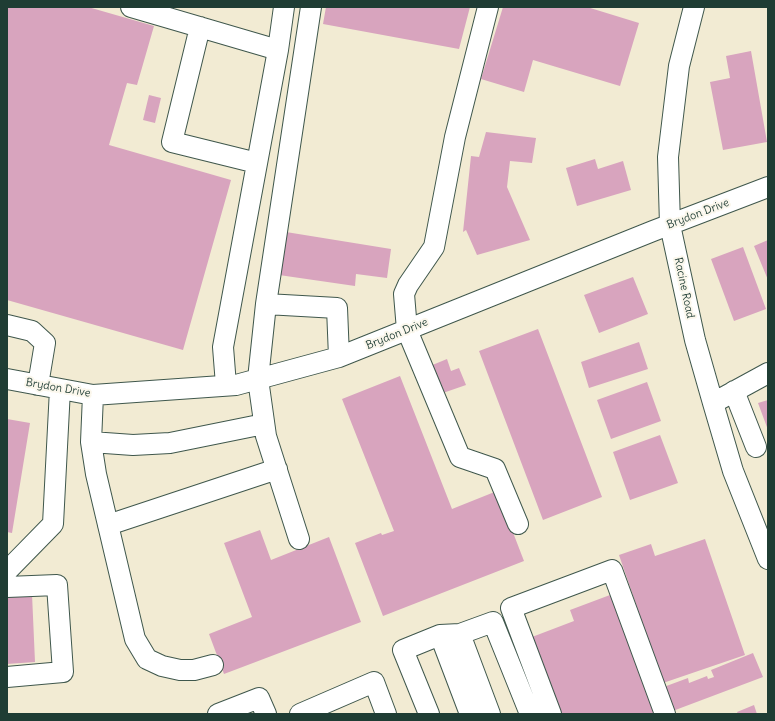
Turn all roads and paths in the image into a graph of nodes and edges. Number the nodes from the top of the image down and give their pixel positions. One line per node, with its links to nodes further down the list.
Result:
1 (131, 7): 6 (street)
2 (284, 7): 7 (street)
3 (311, 7): 11 (street)
4 (488, 7): 13 (street)
5 (694, 7): 10 (street, Racine Road)
6 (200, 27): 7 (street); 8 (street)
7 (278, 50): 8 (street)
8 (257, 163): 19 (street)
9 (768, 187): 10 (street, Brydon Drive)
10 (670, 225): 13 (street, Brydon Drive); 23 (street, Racine Road)
11 (266, 304): 14 (street); 17 (street)
12 (7, 325): 18 (street)
13 (407, 330): 14 (street, Brydon Drive); 28 (street)
14 (339, 357): 17 (street, Brydon Drive)
15 (768, 373): 21 (street)
16 (7, 379): 18 (street, Brydon Drive)
17 (258, 379): 19 (street, Brydon Drive); 24 (street)
18 (38, 385): 20 (street, Brydon Drive)
19 (226, 385): 22 (street, Brydon Drive)
20 (60, 389): 22 (street, Brydon Drive); 32 (street)
21 (734, 391): 23 (street); 26 (street)
22 (93, 395): 25 (street)
23 (713, 403): 31 (street, Racine Road)
24 (264, 424): 25 (street); 27 (street)
25 (91, 442): 29 (street)
26 (756, 447)
27 (277, 469): 29 (street); 30 (street)
28 (518, 524)
29 (108, 525): 38 (street)
30 (299, 539)
31 (768, 559)
32 (7, 571)
33 (7, 587): 39 (street)
34 (511, 608): 35 (street); 47 (street); 48 (street)
35 (493, 622): 36 (street); 46 (street)
36 (460, 634): 37 (street); 45 (street)
37 (440, 635): 44 (street); 45 (street)
38 (213, 665)
39 (7, 677)
40 (218, 714): 41 (street)
41 (266, 714)
42 (300, 714): 43 (street)
43 (386, 714)
44 (429, 714)
45 (484, 714)
46 (530, 714)
47 (550, 714)
48 (665, 714)

